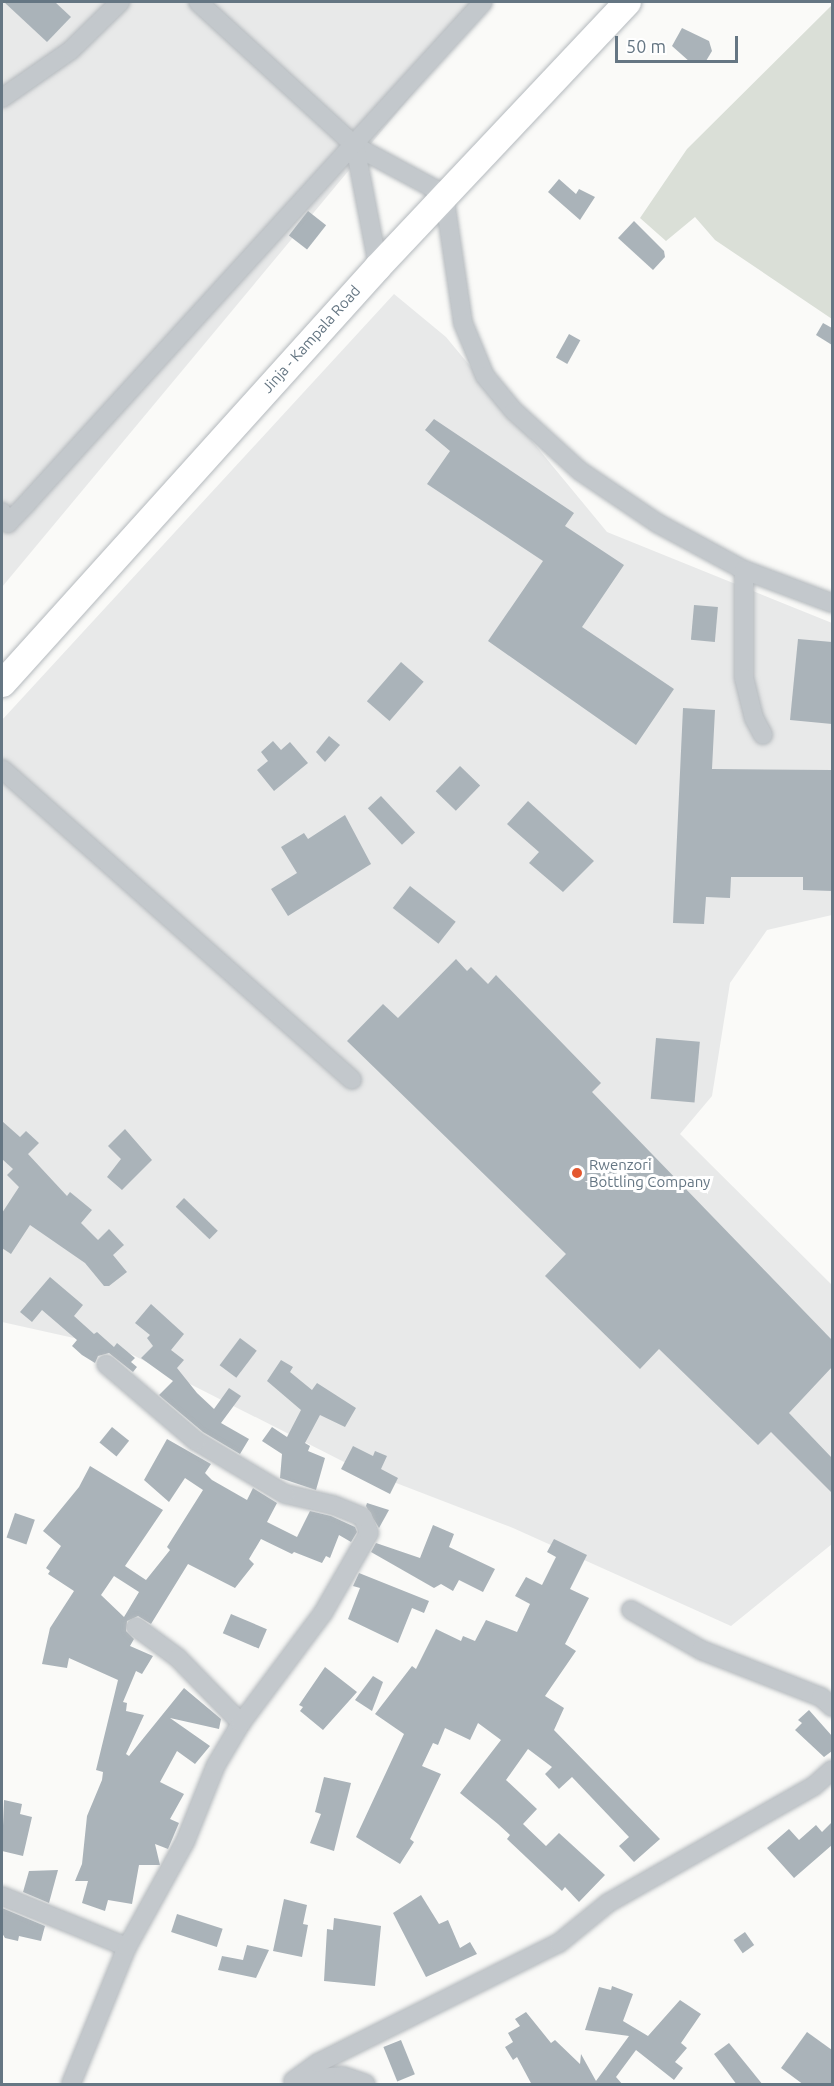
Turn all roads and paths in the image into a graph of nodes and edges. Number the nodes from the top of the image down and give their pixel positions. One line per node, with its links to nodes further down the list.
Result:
1 (120, 2): 5 (street)
2 (198, 2): 6 (street)
3 (483, 2): 6 (street)
4 (627, 2): 7 (highway, Jinja - Kampala Road)
5 (2, 98)
6 (355, 146): 7 (street); 8 (street); 9 (street)
7 (444, 194): 8 (highway, Jinja - Kampala Road); 10 (street)
8 (378, 266): 12 (highway, Jinja - Kampala Road)
9 (4, 522)
10 (744, 570): 11 (street); 13 (street)
11 (832, 603)
12 (2, 683)
13 (763, 735)
14 (2, 769): 15 (street)
15 (352, 1080)
16 (106, 1364): 20 (street)
17 (631, 1610): 19 (street)
18 (136, 1627): 20 (street)
19 (832, 1707)
20 (241, 1723): 23 (street)
21 (832, 1770): 24 (street)
22 (2, 1896): 23 (street)
23 (127, 1947): 25 (street)
24 (290, 2083): 26 (street)
25 (71, 2085)
26 (366, 2085)

